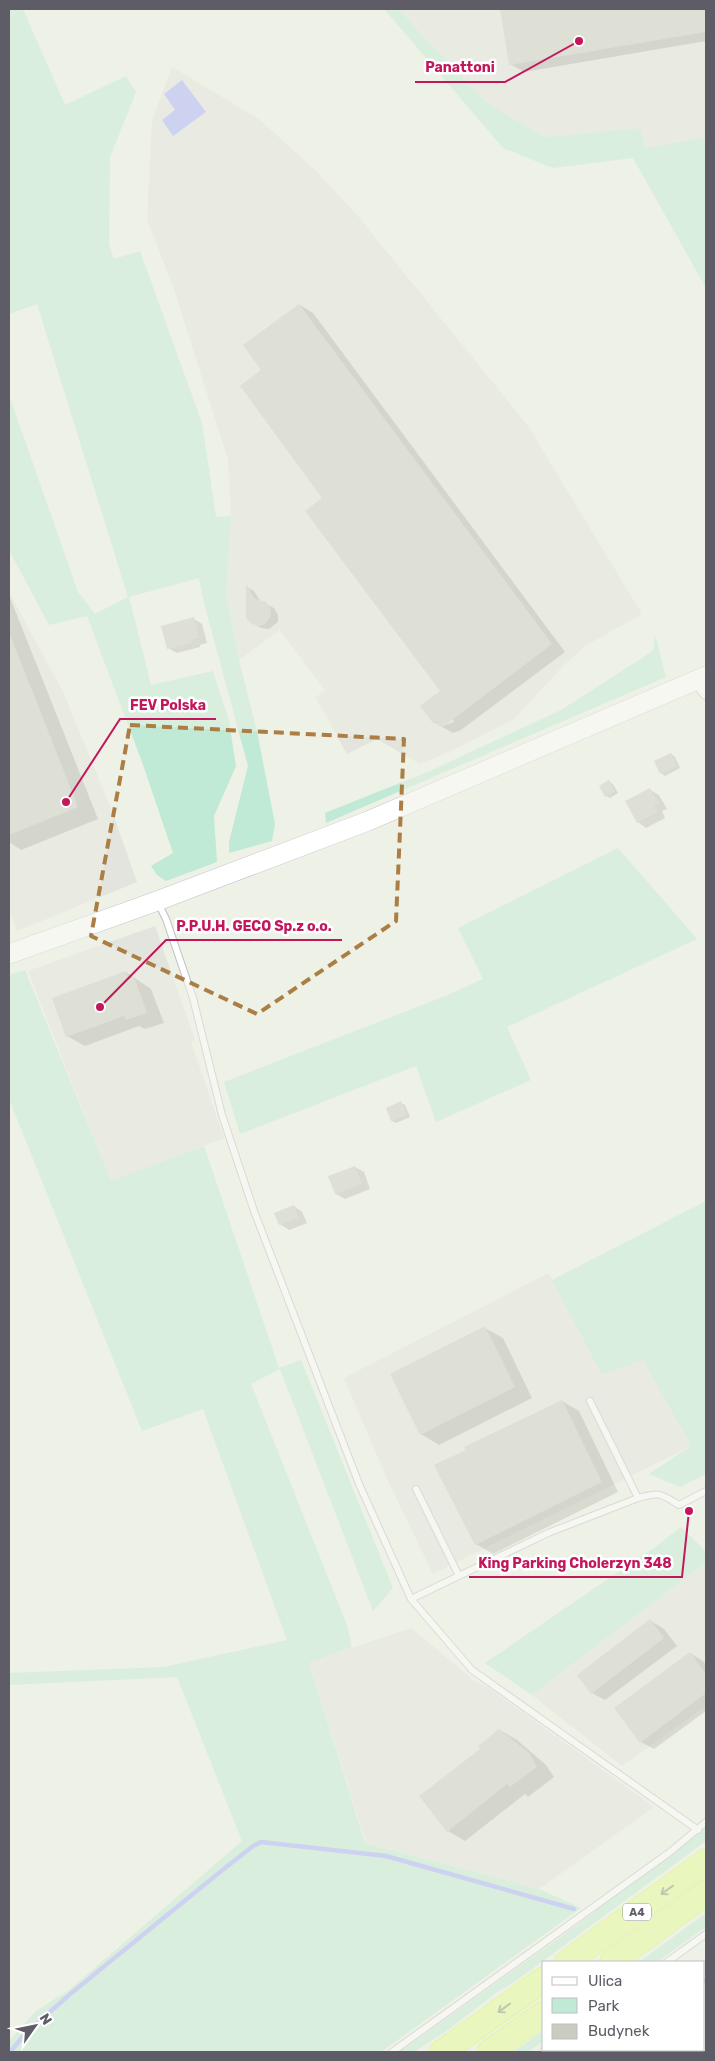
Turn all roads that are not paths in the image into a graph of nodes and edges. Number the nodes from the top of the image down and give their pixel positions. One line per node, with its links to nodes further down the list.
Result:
1 (703, 683): 2 (main road)
2 (157, 901): 3 (main road); 9 (lane)
3 (9, 954)
4 (590, 1401): 7 (lane)
5 (416, 1489): 8 (lane)
6 (706, 1491): 7 (lane)
7 (638, 1498): 8 (lane)
8 (459, 1576): 9 (lane)
9 (412, 1598): 11 (lane)
10 (706, 1822): 11 (lane)
11 (698, 1830): 20 (lane)
12 (706, 1861): 15 (highway, A4, one-way to 15)
13 (706, 1893): 16 (highway, A4)
14 (706, 1934): 17 (lane)
15 (568, 1961)
16 (613, 1961)
17 (668, 1961)
18 (542, 1980): 21 (highway, one-way to 21)
19 (542, 2014): 22 (highway)
20 (392, 2052)
21 (442, 2052)
22 (489, 2052)

